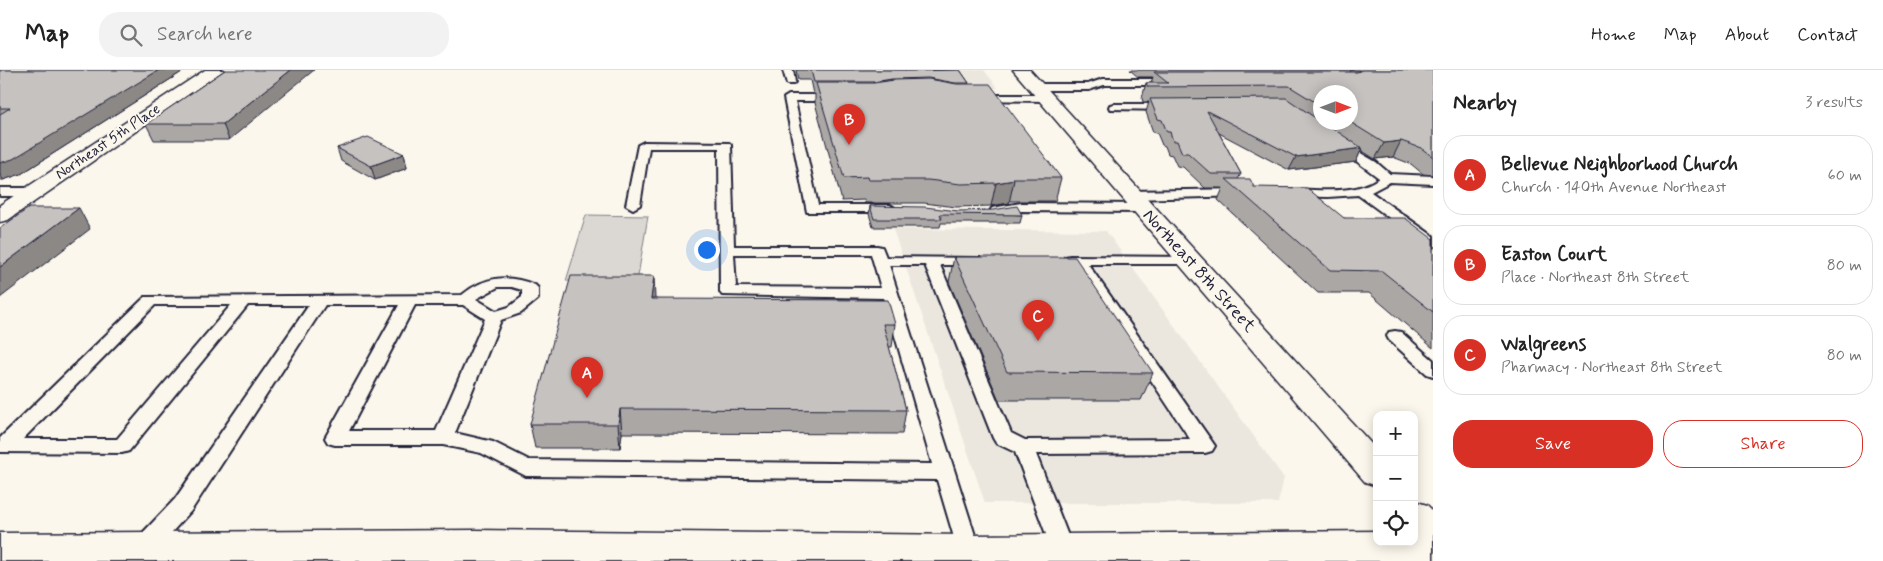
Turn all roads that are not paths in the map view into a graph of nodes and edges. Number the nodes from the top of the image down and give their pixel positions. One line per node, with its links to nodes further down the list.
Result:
1 (216, 70): 15 (street, Northeast 5th Place)
2 (788, 70): 4 (lane)
3 (1021, 70): 6 (street, Northeast 8th Street)
4 (790, 82)
5 (1182, 82): 6 (lane)
6 (1041, 93): 8 (lane); 19 (street, Northeast 8th Street)
7 (844, 98): 21 (lane)
8 (970, 98)
9 (1114, 107): 10 (lane)
10 (1183, 107)
11 (1332, 138): 12 (lane)
12 (1387, 178): 13 (lane); 16 (lane)
13 (1433, 180)
14 (0, 192): 15 (lane)
15 (33, 192): 23 (street, Northeast 5th Place)
16 (1362, 192): 18 (lane); 24 (lane)
17 (1254, 193): 19 (lane)
18 (1273, 193)
19 (1136, 202): 22 (lane); 29 (street, Northeast 8th Street)
20 (633, 205): 25 (lane)
21 (906, 209)
22 (982, 212)
23 (0, 214)
24 (1433, 243)
25 (727, 250): 30 (lane); 32 (lane)
26 (990, 260): 31 (lane)
27 (1059, 260): 28 (lane)
28 (1078, 260): 29 (lane); 41 (lane)
29 (1188, 260): 42 (street, Northeast 8th Street)
30 (880, 261): 31 (lane); 32 (lane)
31 (931, 261): 41 (lane)
32 (890, 293): 43 (lane)
33 (410, 299): 34 (lane); 35 (lane); 40 (lane)
34 (320, 300): 36 (lane); 51 (lane)
35 (466, 300): 37 (lane); 37 (lane)
36 (243, 301): 36 (lane)
37 (494, 317): 40 (lane)
38 (1395, 336): 39 (lane)
39 (1433, 370)
40 (443, 438): 43 (lane)
41 (1023, 448): 49 (lane)
42 (1373, 468)
43 (944, 472): 48 (lane)
44 (1418, 520): 45 (street)
45 (1433, 537)
46 (1433, 546): 49 (street)
47 (0, 549): 51 (street)
48 (969, 551): 49 (street); 50 (street)
49 (1064, 551)
50 (775, 554): 51 (street)
51 (137, 555)

